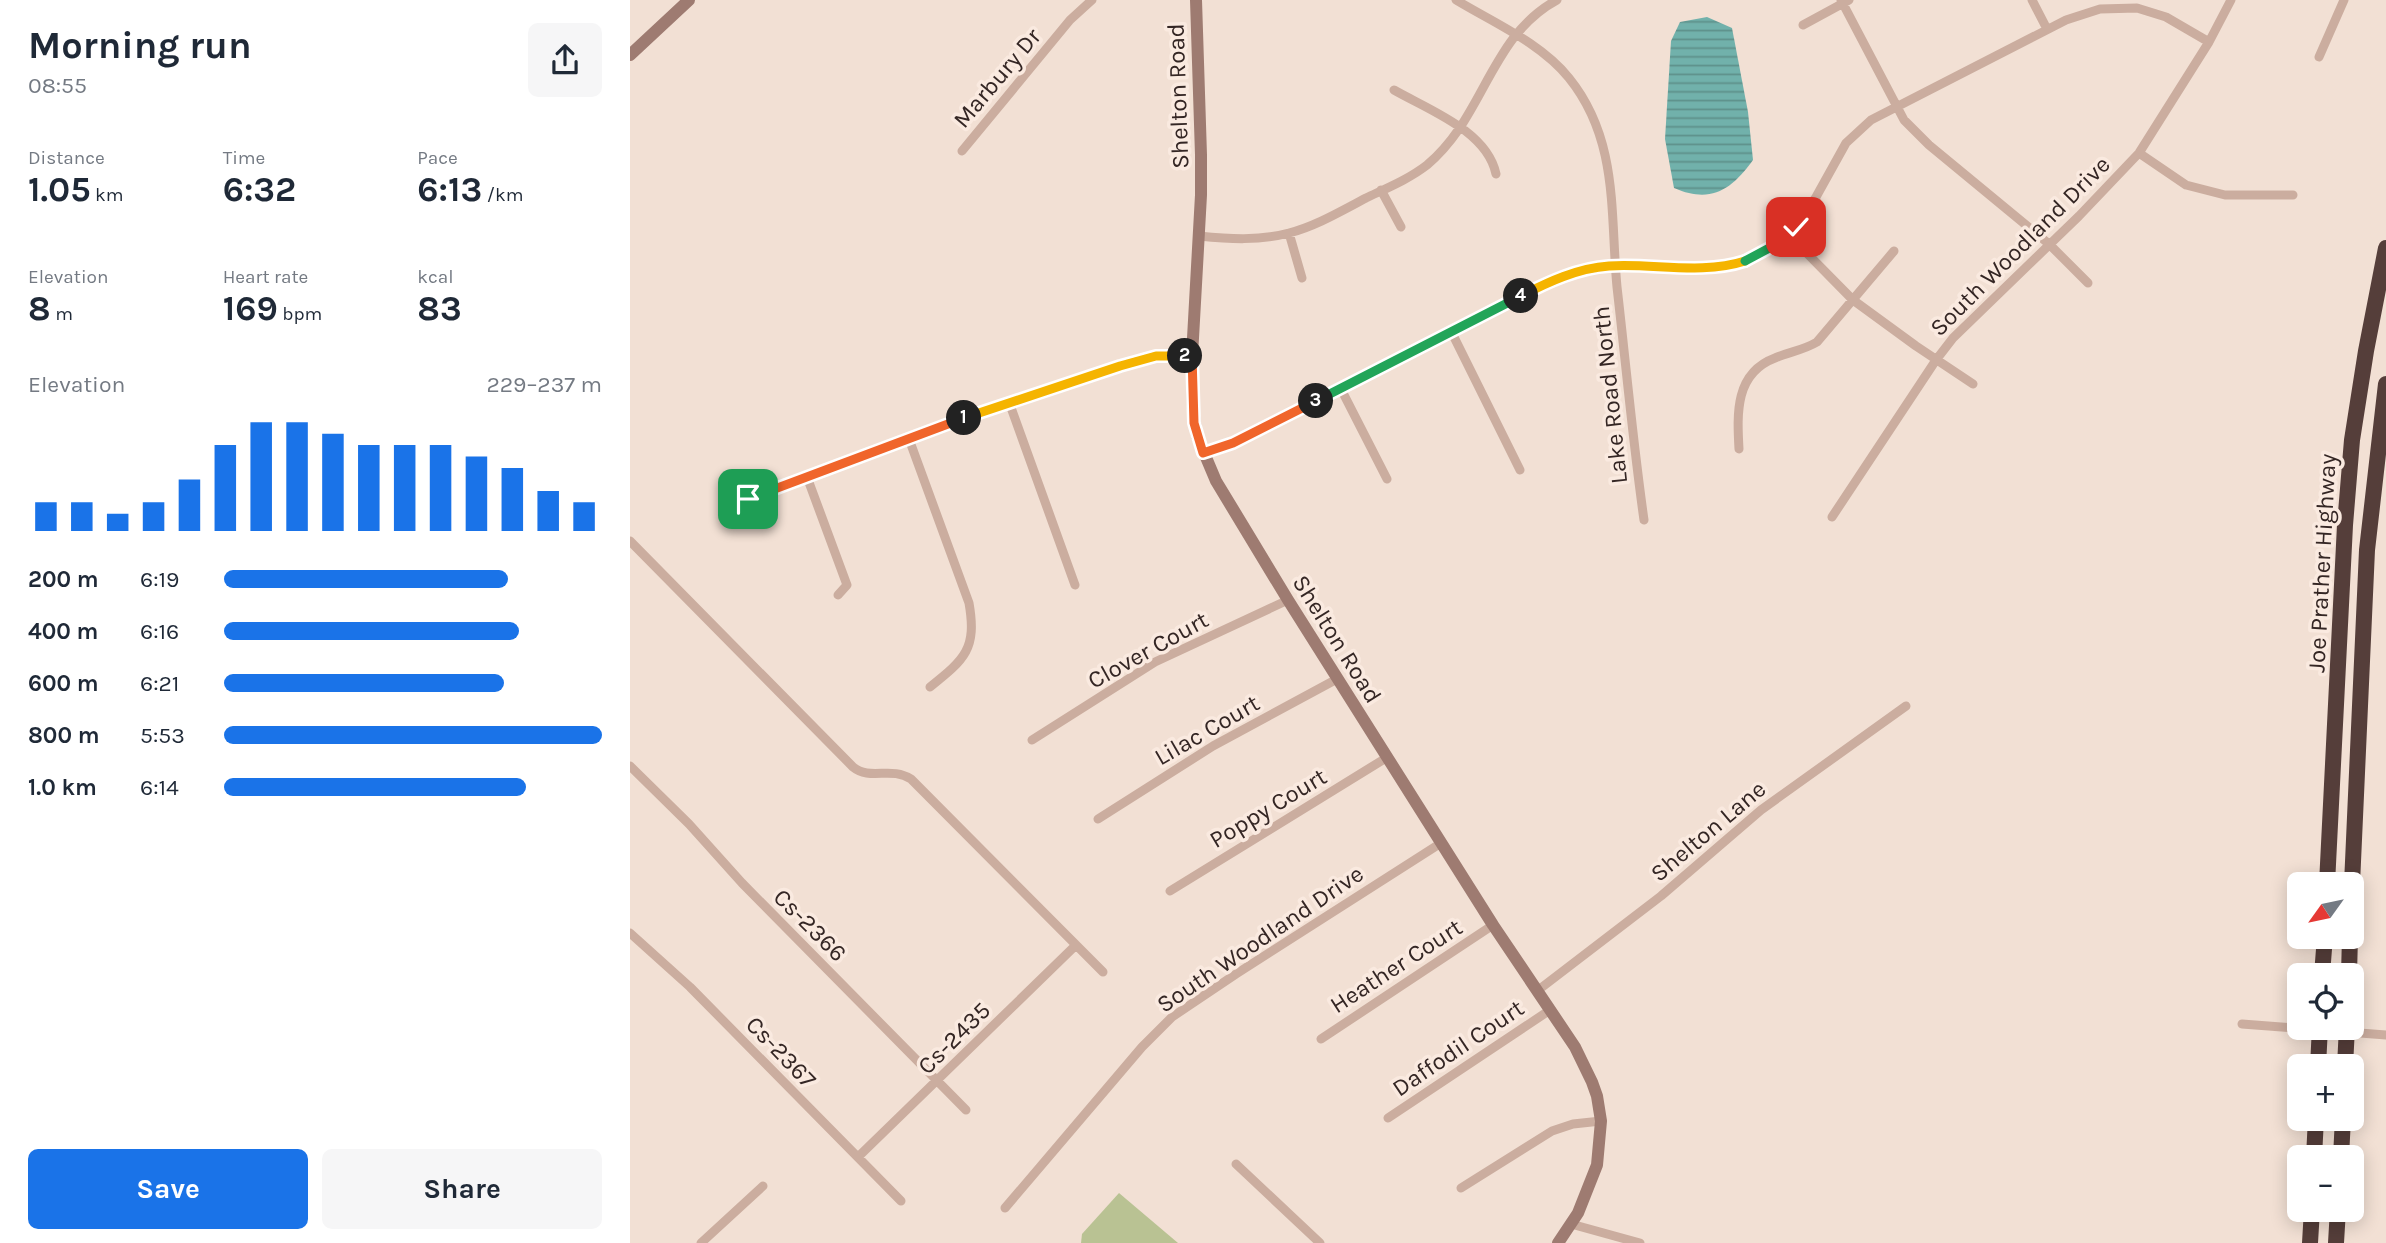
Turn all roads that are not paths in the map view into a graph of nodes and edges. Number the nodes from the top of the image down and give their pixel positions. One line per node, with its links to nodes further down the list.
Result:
1 (689, 0): 14 (street)
2 (1092, 0): 19 (street, Marbury Dr)
3 (1196, 0): 27 (street, Shelton Road)
4 (1456, 0): 12 (street, Lake Road North)
5 (1557, 0): 12 (street)
6 (2032, 0): 11 (street)
7 (2231, 0): 13 (street, South Woodland Drive)
8 (2344, 0): 15 (street)
9 (1844, 1): 10 (street); 17 (street)
10 (1803, 25)
11 (2047, 29): 13 (street); 17 (street)
12 (1515, 35): 18 (street); 31 (street, Lake Road North)
13 (2209, 42): 20 (street, South Woodland Drive)
14 (630, 55)
15 (2319, 57)
16 (1394, 90): 18 (street)
17 (1895, 107): 26 (street); 28 (street)
18 (1460, 128): 21 (street); 22 (street)
19 (962, 151)
20 (2140, 153): 23 (street); 28 (street, South Woodland Drive)
21 (1496, 174)
22 (1381, 190): 24 (street); 25 (street)
23 (2293, 195)
24 (1401, 227)
25 (1289, 233): 27 (street); 32 (street)
26 (1788, 235): 31 (street); 34 (street)
27 (1199, 236): 36 (street, Shelton Road)
28 (2049, 244): 33 (street); 37 (street, South Woodland Drive)
29 (2386, 248): 63 (highway, Joe Prather Highway)
30 (1894, 251): 34 (street)
31 (1615, 266): 35 (street); 50 (street, Lake Road North)
32 (1302, 278)
33 (2088, 284)
34 (1853, 300): 37 (street); 43 (street)
35 (1452, 332): 40 (street); 45 (street)
36 (1192, 356): 41 (street); 44 (street, Shelton Road)
37 (1936, 360): 38 (street); 49 (street, South Woodland Drive)
38 (1973, 384)
39 (2386, 384): 64 (highway, Joe Prather Highway)
40 (1341, 388): 44 (street); 47 (street)
41 (1009, 402): 42 (street); 52 (street)
42 (909, 439): 46 (street); 56 (street)
43 (1739, 449)
44 (1203, 453): 54 (street, Shelton Road)
45 (1520, 470)
46 (807, 477): 48 (street); 53 (street)
47 (1387, 479)
48 (748, 499)
49 (1832, 517)
50 (1644, 520)
51 (630, 541): 68 (street)
52 (1075, 585)
53 (838, 595)
54 (1288, 600): 55 (street, Shelton Road); 58 (street, Clover Court)
55 (1337, 679): 59 (street, Shelton Road); 61 (street, Lilac Court)
56 (930, 687)
57 (1906, 706): 70 (street, Shelton Lane)
58 (1032, 740)
59 (1386, 758): 62 (street, Shelton Road); 65 (street, Poppy Court)
60 (630, 766): 77 (street, Cs-2366)
61 (1098, 819)
62 (1441, 843): 66 (street, Shelton Road); 86 (street, South Woodland Drive)
63 (2328, 872)
64 (2353, 872)
65 (1170, 891)
66 (1493, 925): 70 (street, Shelton Road); 76 (street, Heather Court)
67 (630, 933): 81 (street, Cs-2367)
68 (1076, 945): 69 (street); 77 (street, Cs-2435)
69 (1103, 972)
70 (1537, 991): 71 (street, Shelton Road)
71 (1550, 1010): 79 (street, Daffodil Court); 80 (street, Shelton Road)
72 (2242, 1024): 73 (street)
73 (2287, 1027)
74 (2364, 1033): 75 (street)
75 (2386, 1035)
76 (1321, 1039)
77 (937, 1082): 78 (street, Cs-2366); 81 (street, Cs-2435)
78 (966, 1110)
79 (1388, 1118)
80 (1601, 1121): 84 (street); 89 (street, Shelton Road)
81 (858, 1157): 85 (street, Cs-2367)
82 (1236, 1164): 91 (street)
83 (763, 1186): 90 (street)
84 (1461, 1188)
85 (901, 1201)
86 (1004, 1208)
87 (2311, 1222): 94 (highway)
88 (2337, 1222): 95 (highway)
89 (1571, 1224): 92 (street, Shelton Road); 93 (street)
90 (701, 1243)
91 (1320, 1243)
92 (1558, 1243)
93 (1640, 1243)
94 (2310, 1243)
95 (2336, 1243)

